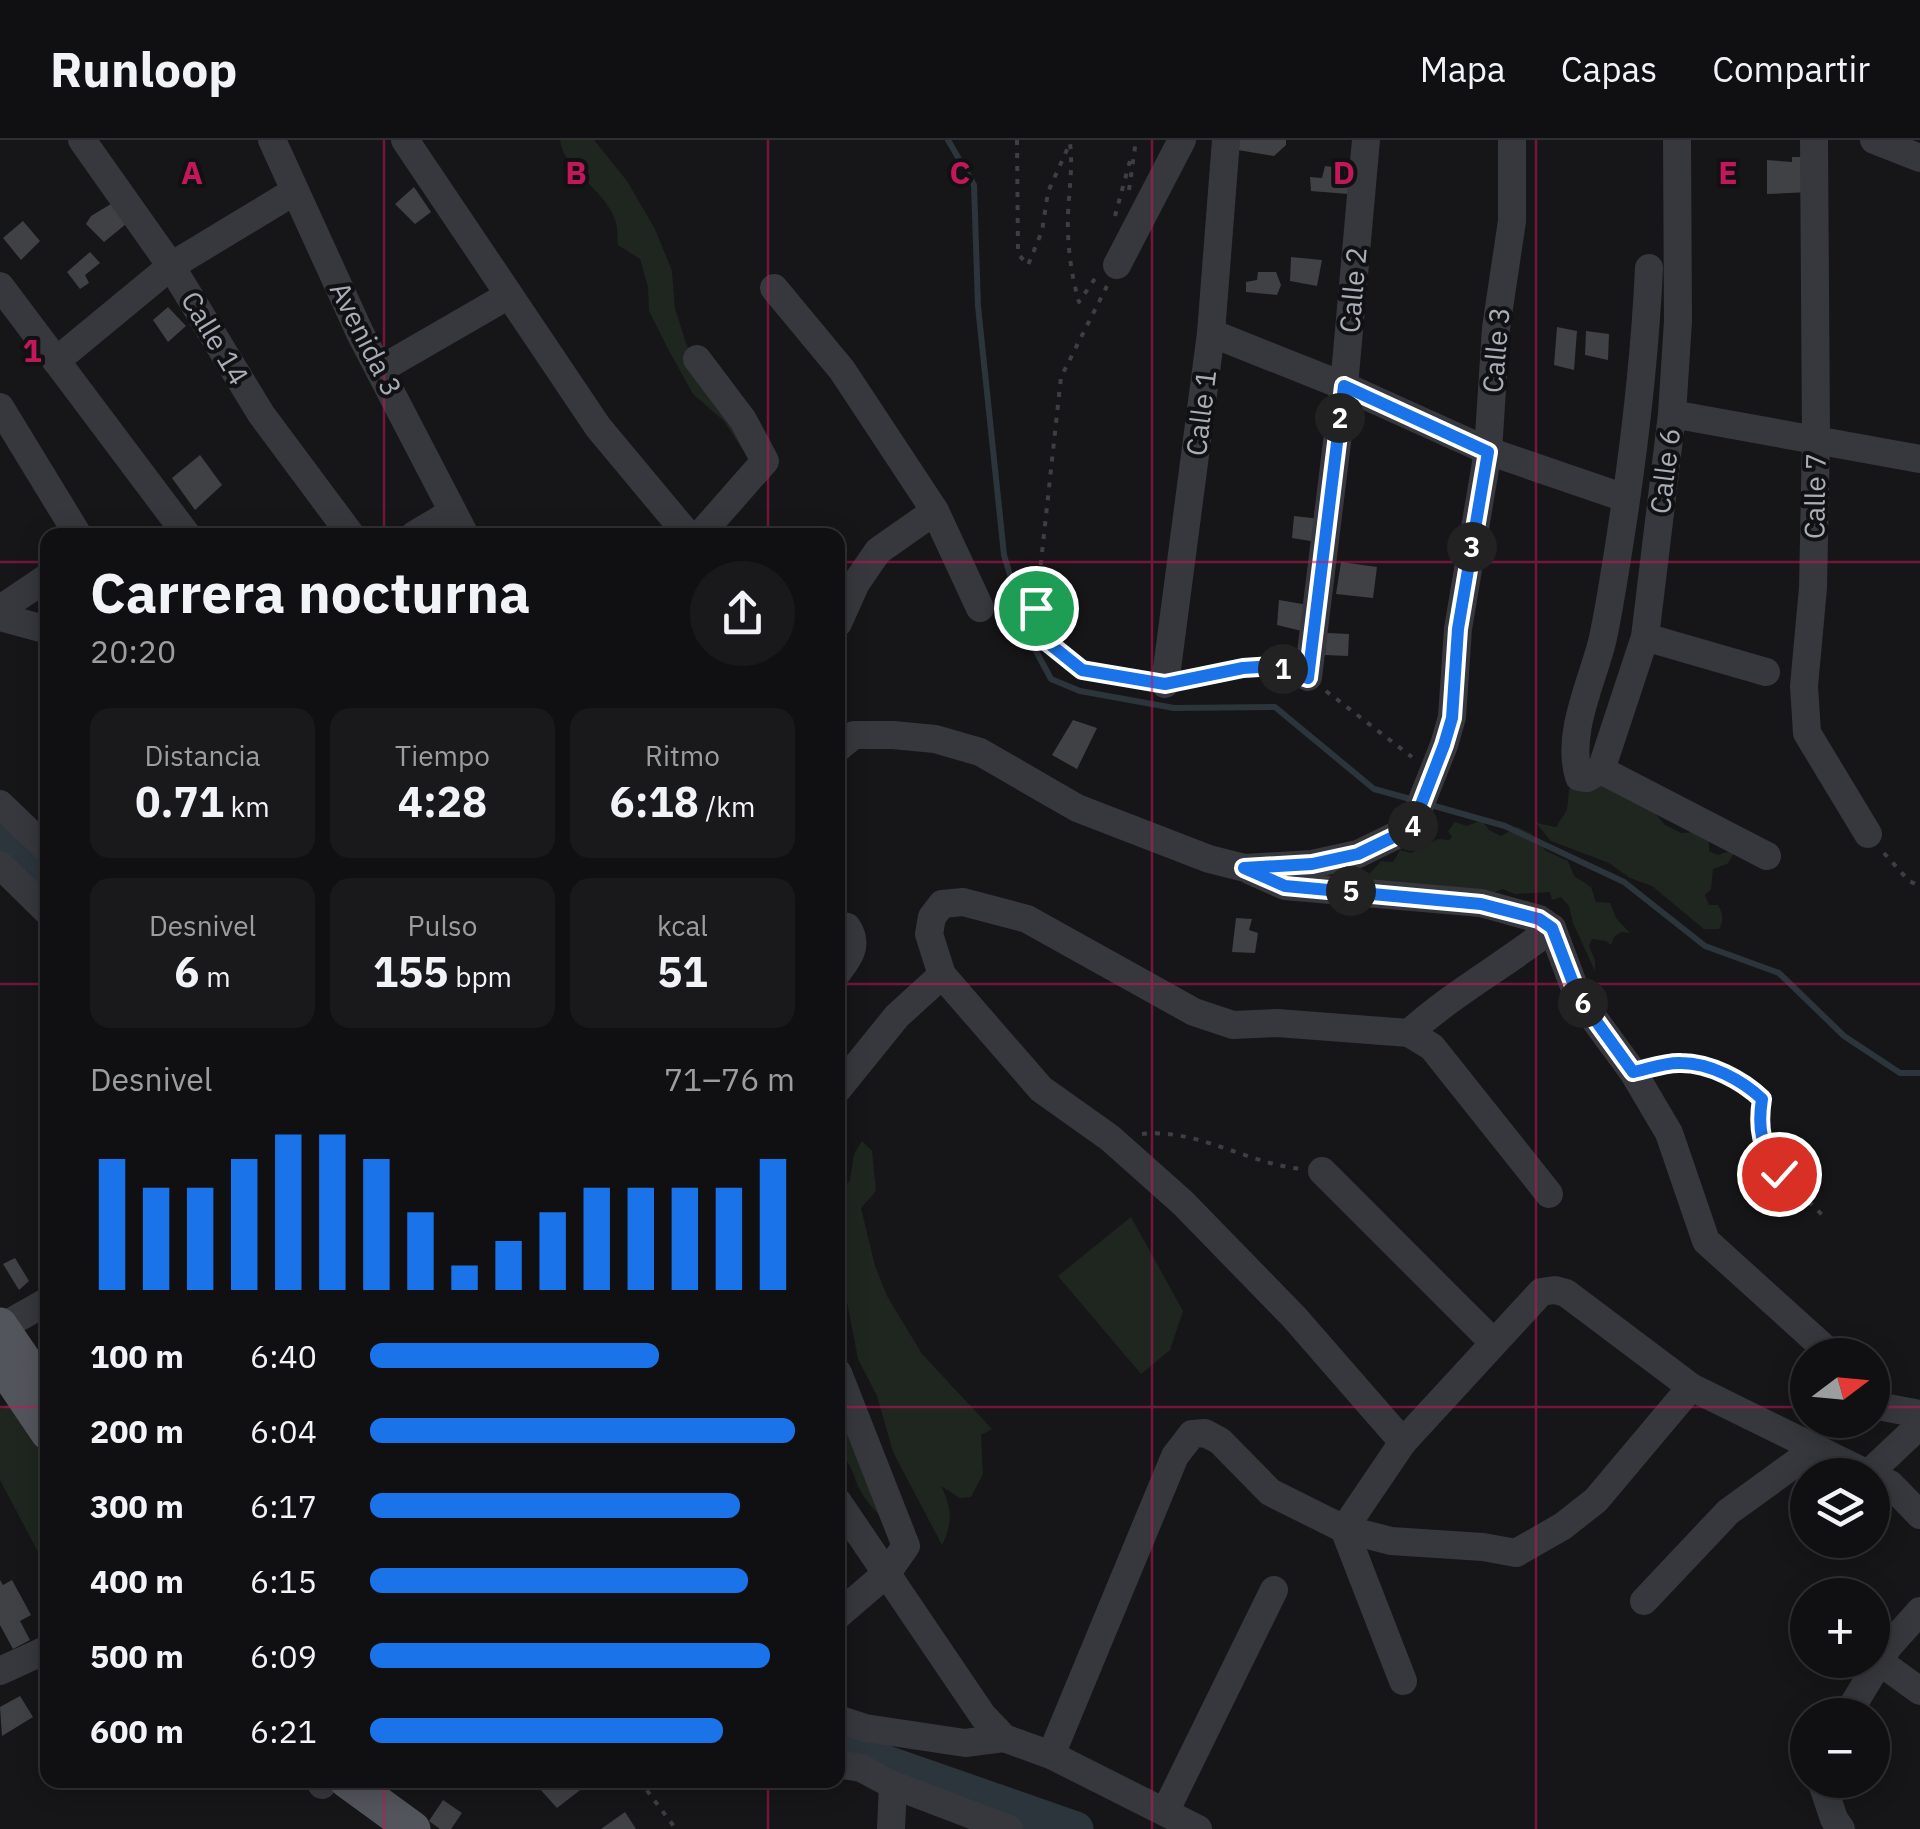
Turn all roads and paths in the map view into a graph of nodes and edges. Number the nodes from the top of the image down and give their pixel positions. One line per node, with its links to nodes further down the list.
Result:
1 (82, 140): 17 (street, Calle 14)
2 (272, 140): 14 (street, Avenida 3)
3 (405, 140): 22 (street)
4 (1017, 140): 19 (path)
5 (1136, 140): 15 (path); 16 (path)
6 (1182, 140): 19 (street)
7 (1226, 140): 23 (street, Calle 1)
8 (1366, 140): 27 (street, Calle 2)
9 (1512, 140): 31 (street, Calle 3)
10 (1677, 140): 29 (street, Calle 6)
11 (1814, 140): 30 (street, Calle 7)
12 (1874, 140): 13 (street)
13 (1920, 158)
14 (295, 191): 17 (street); 26 (street, Avenida 3)
15 (1125, 212)
16 (1112, 225)
17 (172, 266): 25 (street); 38 (street, Calle 14)
18 (1648, 268): 33 (street)
19 (1106, 271): 49 (path)
20 (0, 286): 25 (street)
21 (774, 288): 34 (street)
22 (509, 294): 26 (street); 39 (street)
23 (1211, 333): 27 (street); 49 (street, Calle 1)
24 (698, 359): 40 (street)
25 (56, 361): 37 (street)
26 (381, 369): 35 (street, Avenida 3)
27 (1344, 386): 31 (street); 48 (street, Calle 2)
28 (0, 407): 36 (street)
29 (1672, 414): 30 (street); 46 (street, Calle 6)
30 (1816, 438): 32 (street); 54 (street, Calle 7)
31 (1488, 452): 33 (street); 58 (street, Calle 3)
32 (1920, 459)
33 (1625, 498): 52 (street)
34 (936, 510): 42 (street); 43 (street)
35 (458, 524)
36 (74, 528)
37 (181, 528)
38 (346, 528)
39 (682, 528)
40 (706, 528)
41 (40, 583): 44 (street)
42 (845, 608)
43 (980, 608)
44 (0, 613): 45 (street)
45 (40, 627)
46 (1645, 637): 47 (street); 52 (street, Calle 6)
47 (1766, 672)
48 (1308, 678): 49 (path); 51 (path)
49 (1165, 684)
50 (845, 742): 58 (street)
51 (1412, 757)
52 (1590, 774): 56 (street)
53 (0, 804): 55 (street)
54 (1868, 834): 59 (path)
55 (40, 836)
56 (1767, 856)
57 (0, 865): 60 (street)
58 (1244, 868): 62 (street)
59 (1920, 886)
60 (40, 904)
61 (845, 927): 63 (street)
62 (1552, 928): 65 (street); 66 (street)
63 (845, 962)
64 (942, 975): 65 (street); 67 (street); 68 (street)
65 (1409, 1034): 70 (street)
66 (1633, 1072): 71 (path); 74 (street)
67 (845, 1080)
68 (1110, 1138): 69 (path); 84 (street)
69 (1322, 1171): 75 (street)
70 (1549, 1194)
71 (1824, 1217)
72 (40, 1305): 73 (street)
73 (0, 1326): 77 (main road)
74 (1813, 1338)
75 (1492, 1342): 78 (street); 84 (street)
76 (0, 1362): 82 (main road)
77 (40, 1384)
78 (1691, 1387): 85 (street); 91 (street)
79 (845, 1391): 92 (street)
80 (1890, 1408): 81 (street)
81 (1920, 1414)
82 (40, 1421)
83 (1920, 1425): 87 (street)
84 (1403, 1442): 91 (street)
85 (1815, 1449): 86 (street); 94 (street)
86 (1834, 1458)
87 (1887, 1458)
88 (1890, 1484): 90 (street)
89 (845, 1512): 92 (street)
90 (1920, 1515)
91 (1344, 1529): 101 (street); 105 (street)
92 (887, 1573): 95 (street); 104 (street)
93 (1274, 1590): 112 (street)
94 (1644, 1602)
95 (845, 1609)
96 (1920, 1611): 97 (street)
97 (1890, 1645)
98 (40, 1653): 100 (street)
99 (1890, 1669): 102 (street)
100 (0, 1671)
101 (1403, 1681)
102 (1920, 1691)
103 (845, 1721): 104 (street)
104 (1004, 1738): 105 (street)
105 (1051, 1756): 112 (street)
106 (845, 1765): 107 (street)
107 (893, 1785): 116 (street); 117 (street)
108 (334, 1788): 113 (main road)
109 (340, 1788): 114 (main road)
110 (645, 1788): 115 (path)
111 (1826, 1798): 119 (street)
112 (1166, 1812): 118 (street)
113 (378, 1829)
114 (413, 1829)
115 (676, 1829)
116 (892, 1829)
117 (1009, 1829)
118 (1198, 1829)
119 (1841, 1829)

